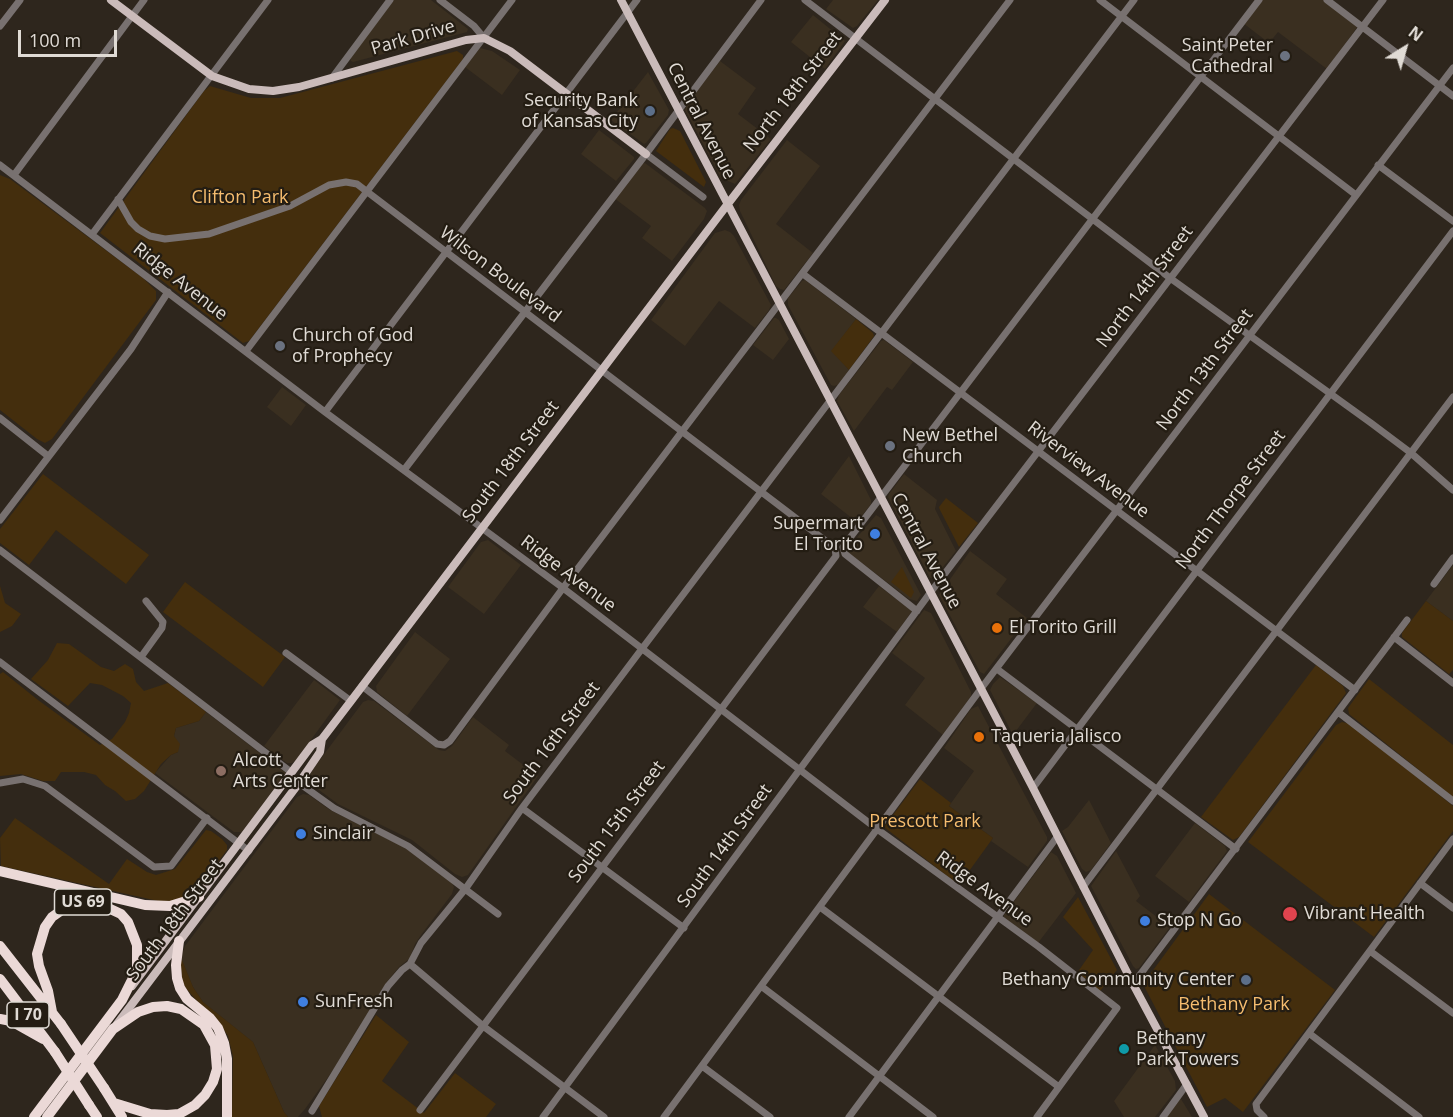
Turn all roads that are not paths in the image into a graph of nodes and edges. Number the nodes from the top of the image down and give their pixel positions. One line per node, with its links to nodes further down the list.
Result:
1 (20, 0): 22 (street)
2 (111, 0): 20 (main road, Park Drive)
3 (144, 0): 20 (street)
4 (268, 0): 27 (street)
5 (390, 0): 29 (street)
6 (440, 0): 24 (street)
7 (512, 0): 24 (street)
8 (621, 0): 19 (main road, Central Avenue)
9 (637, 0): 19 (street)
10 (761, 0): 34 (street)
11 (805, 0): 25 (street)
12 (885, 0): 25 (main road, North 18th Street)
13 (1010, 0): 33 (street)
14 (1100, 0): 21 (street)
15 (1134, 0): 21 (street, South 16th Street)
16 (1259, 0): 28 (street, South 15th Street)
17 (1327, 0): 23 (street)
18 (1383, 0): 23 (street, North 14th Street)
19 (627, 13): 31 (street); 34 (main road, Central Avenue)
20 (132, 16): 27 (main road, Park Drive); 40 (street)
21 (1122, 16): 28 (street); 37 (street, South 16th Street)
22 (0, 26)
23 (1363, 27): 30 (street); 35 (street, North 14th Street)
24 (484, 38): 29 (main road, Park Drive); 31 (main road, Park Drive); 41 (street)
25 (856, 39): 33 (street); 45 (main road, North 18th Street)
26 (1453, 68): 30 (street, North 13th Street)
27 (212, 76): 29 (main road, Park Drive); 44 (street)
28 (1201, 77): 35 (street); 46 (street, South 15th Street)
29 (332, 78)
30 (1440, 85): 32 (street); 39 (street, North 13th Street)
31 (566, 94): 36 (main road, Park Drive); 50 (street)
32 (1453, 96)
33 (936, 99): 37 (street); 51 (street)
34 (677, 111): 36 (street); 45 (main road, Central Avenue)
35 (1279, 137): 42 (street); 52 (street, North 14th Street)
36 (646, 154): 43 (street, Park Drive); 55 (street)
37 (1014, 158): 46 (street); 56 (street, South 16th Street)
38 (0, 165): 40 (street, Ridge Avenue)
39 (1378, 165): 42 (street, North 13th Street); 47 (street)
40 (14, 175): 49 (street, Ridge Avenue)
41 (368, 192): 44 (street, Wilson Boulevard); 50 (street, Wilson Boulevard); 58 (street)
42 (1356, 195): 57 (street, North 13th Street)
43 (703, 197)
44 (118, 199): 49 (street)
45 (727, 205): 54 (main road, Central Avenue); 59 (main road, South 18th Street)
46 (1094, 219): 52 (street); 60 (street, South 15th Street)
47 (1453, 221)
48 (1453, 231): 61 (street, North Thorpe Street)
49 (93, 233): 53 (street, Ridge Avenue)
50 (446, 252): 55 (street, Wilson Boulevard); 64 (street)
51 (803, 274): 54 (street); 56 (street, Riverview Avenue)
52 (1170, 278): 57 (street); 67 (street, North 14th Street)
53 (168, 291): 58 (street, Ridge Avenue); 69 (street)
54 (778, 304): 63 (main road, Central Avenue); 66 (street)
55 (524, 312): 59 (street, Wilson Boulevard); 70 (street)
56 (882, 333): 60 (street, Riverview Avenue); 63 (street, South 16th Street)
57 (1251, 336): 61 (street); 74 (street, North 13th Street)
58 (246, 351): 64 (street, Ridge Avenue)
59 (602, 371): 66 (street, Wilson Boulevard); 76 (main road, South 18th Street)
60 (960, 393): 67 (street, Riverview Avenue); 73 (street, South 15th Street)
61 (1332, 394): 68 (street); 80 (street, North Thorpe Street)
62 (1453, 397): 68 (street)
63 (829, 401): 72 (street, South 16th Street); 73 (main road, Central Avenue)
64 (325, 412): 70 (street, Ridge Avenue)
65 (0, 418): 69 (street)
66 (682, 432): 72 (street, Wilson Boulevard); 82 (street)
67 (1039, 452): 74 (street, Riverview Avenue); 83 (street, North 14th Street)
68 (1410, 453): 71 (street); 87 (street)
69 (48, 456): 75 (street)
70 (404, 470): 76 (street, Ridge Avenue)
71 (1453, 490)
72 (760, 491): 78 (street, Wilson Boulevard); 89 (street, South 16th Street)
73 (880, 499): 78 (street, South 15th Street); 83 (main road, Central Avenue)
74 (1116, 511): 80 (street, Riverview Avenue); 93 (street, North 13th Street)
75 (0, 520)
76 (482, 528): 82 (street, Ridge Avenue); 95 (main road, South 18th Street)
77 (0, 550): 91 (street)
78 (840, 551): 85 (street, Wilson Boulevard); 99 (street, South 15th Street)
79 (1453, 558): 81 (street)
80 (1196, 570): 87 (street, Riverview Avenue); 101 (street, North Thorpe Street)
81 (1434, 584)
82 (562, 588): 89 (street, Ridge Avenue); 95 (street)
83 (930, 592): 85 (street, South 14th Street); 96 (main road, Central Avenue)
84 (146, 601): 91 (street)
85 (916, 611): 103 (street, South 14th Street)
86 (1407, 620): 88 (street)
87 (1276, 630): 97 (street, Riverview Avenue); 108 (street)
88 (1394, 637): 94 (street); 97 (street)
89 (641, 650): 99 (street, Ridge Avenue); 110 (street, South 16th Street)
90 (286, 653): 98 (street)
91 (141, 657): 104 (street)
92 (0, 662): 111 (street)
93 (997, 669): 96 (street, North 13th Street); 101 (street)
94 (1453, 682)
95 (362, 686): 98 (main road, South 18th Street)
96 (980, 690): 107 (main road, Central Avenue); 112 (street, North 13th Street)
97 (1355, 690): 100 (street)
98 (351, 701): 102 (main road, South 18th Street)
99 (721, 709): 103 (street, Ridge Avenue); 118 (street, South 15th Street)
100 (1338, 712): 109 (street); 116 (street)
101 (1077, 729): 107 (street, North Thorpe Street); 108 (street)
102 (322, 739): 104 (main road, South 18th Street); 106 (main road, South 18th Street)
103 (799, 769): 112 (street, Ridge Avenue); 128 (street, South 14th Street)
104 (291, 772): 115 (main road, South 18th Street)
105 (0, 783): 111 (street)
106 (299, 783): 117 (main road, South 18th Street); 122 (street)
107 (1033, 788): 113 (main road, Central Avenue)
108 (1157, 789): 116 (street); 121 (street)
109 (1453, 801)
110 (522, 808): 118 (street); 122 (street, South 16th Street)
111 (207, 818): 115 (street)
112 (877, 829): 124 (street, North 13th Street); 127 (street, Ridge Avenue)
113 (1057, 837): 121 (main road, Central Avenue); 127 (street)
114 (1453, 838): 120 (street)
115 (239, 843): 117 (street); 123 (main road, South 18th Street)
116 (1236, 849): 134 (street)
117 (249, 851): 129 (main road, South 18th Street)
118 (601, 868): 128 (street); 141 (street, South 15th Street)
119 (0, 871): 123 (highway)
120 (1420, 883): 125 (street); 131 (street)
121 (1083, 887): 134 (main road, Central Avenue)
122 (466, 888): 126 (street); 132 (street, South 16th Street)
123 (199, 897): 137 (main road, South 18th Street)
124 (820, 907): 135 (street, North 13th Street); 136 (street)
125 (1453, 908)
126 (498, 914)
127 (997, 918): 136 (street); 149 (street, Ridge Avenue)
128 (684, 928): 148 (street, South 14th Street)
129 (179, 941): 142 (main road, South 18th Street); 157 (highway)
130 (0, 946): 138 (highway, I 70)
131 (1370, 951): 139 (street); 143 (street)
132 (410, 964): 141 (street); 152 (street, South 16th Street)
133 (0, 979): 144 (highway, I 70)
134 (1133, 984): 147 (main road, Central Avenue)
135 (761, 986): 145 (street, North 13th Street); 146 (street)
136 (939, 997): 146 (street); 149 (street)
137 (122, 1000): 138 (highway, US 69); 153 (highway, US 69)
138 (51, 1012): 150 (highway, I 70, bridge)
139 (1453, 1013)
140 (0, 1019): 144 (highway)
141 (483, 1026): 148 (street); 151 (street, South 15th Street)
142 (113, 1029): 150 (highway); 153 (highway, South 18th Street)
143 (1310, 1034): 167 (street); 168 (street)
144 (47, 1041): 155 (highway, I 70, bridge)
145 (702, 1066): 160 (street, North 13th Street); 161 (street)
146 (880, 1077): 162 (street); 163 (street)
147 (1187, 1084): 165 (street); 166 (main road, Central Avenue)
148 (565, 1087): 158 (street, South 14th Street); 159 (street)
149 (1059, 1087): 164 (street)
150 (114, 1103): 156 (highway, I 70)
151 (420, 1110)
152 (312, 1111)
153 (40, 1115): 154 (highway)
154 (28, 1117)
155 (97, 1117)
156 (122, 1117)
157 (226, 1117)
158 (543, 1117)
159 (604, 1117)
160 (664, 1117)
161 (770, 1117)
162 (849, 1117)
163 (933, 1117)
164 (1037, 1117)
165 (1163, 1117)
166 (1204, 1117)
167 (1264, 1117)
168 (1419, 1117)

